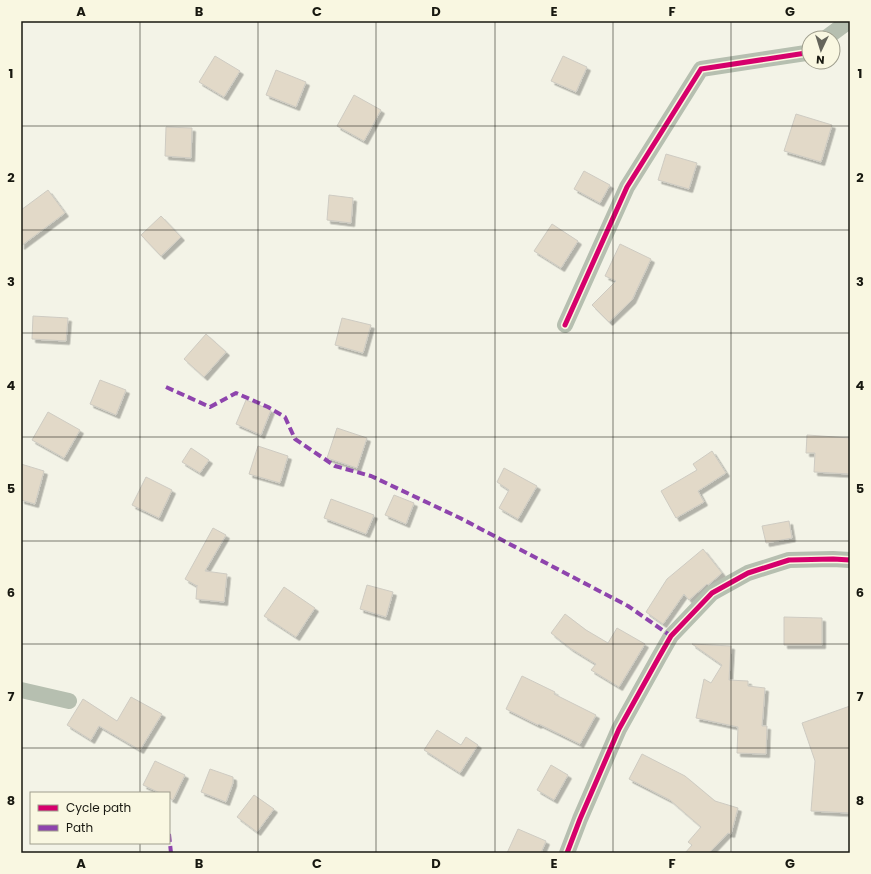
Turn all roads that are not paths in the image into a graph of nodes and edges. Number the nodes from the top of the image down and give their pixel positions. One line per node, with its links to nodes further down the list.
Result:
1 (849, 21): 2 (street)
2 (837, 30)
3 (801, 54): 4 (street)
4 (565, 325)
5 (850, 560): 8 (street)
6 (21, 690): 7 (street)
7 (69, 701)
8 (568, 853)

